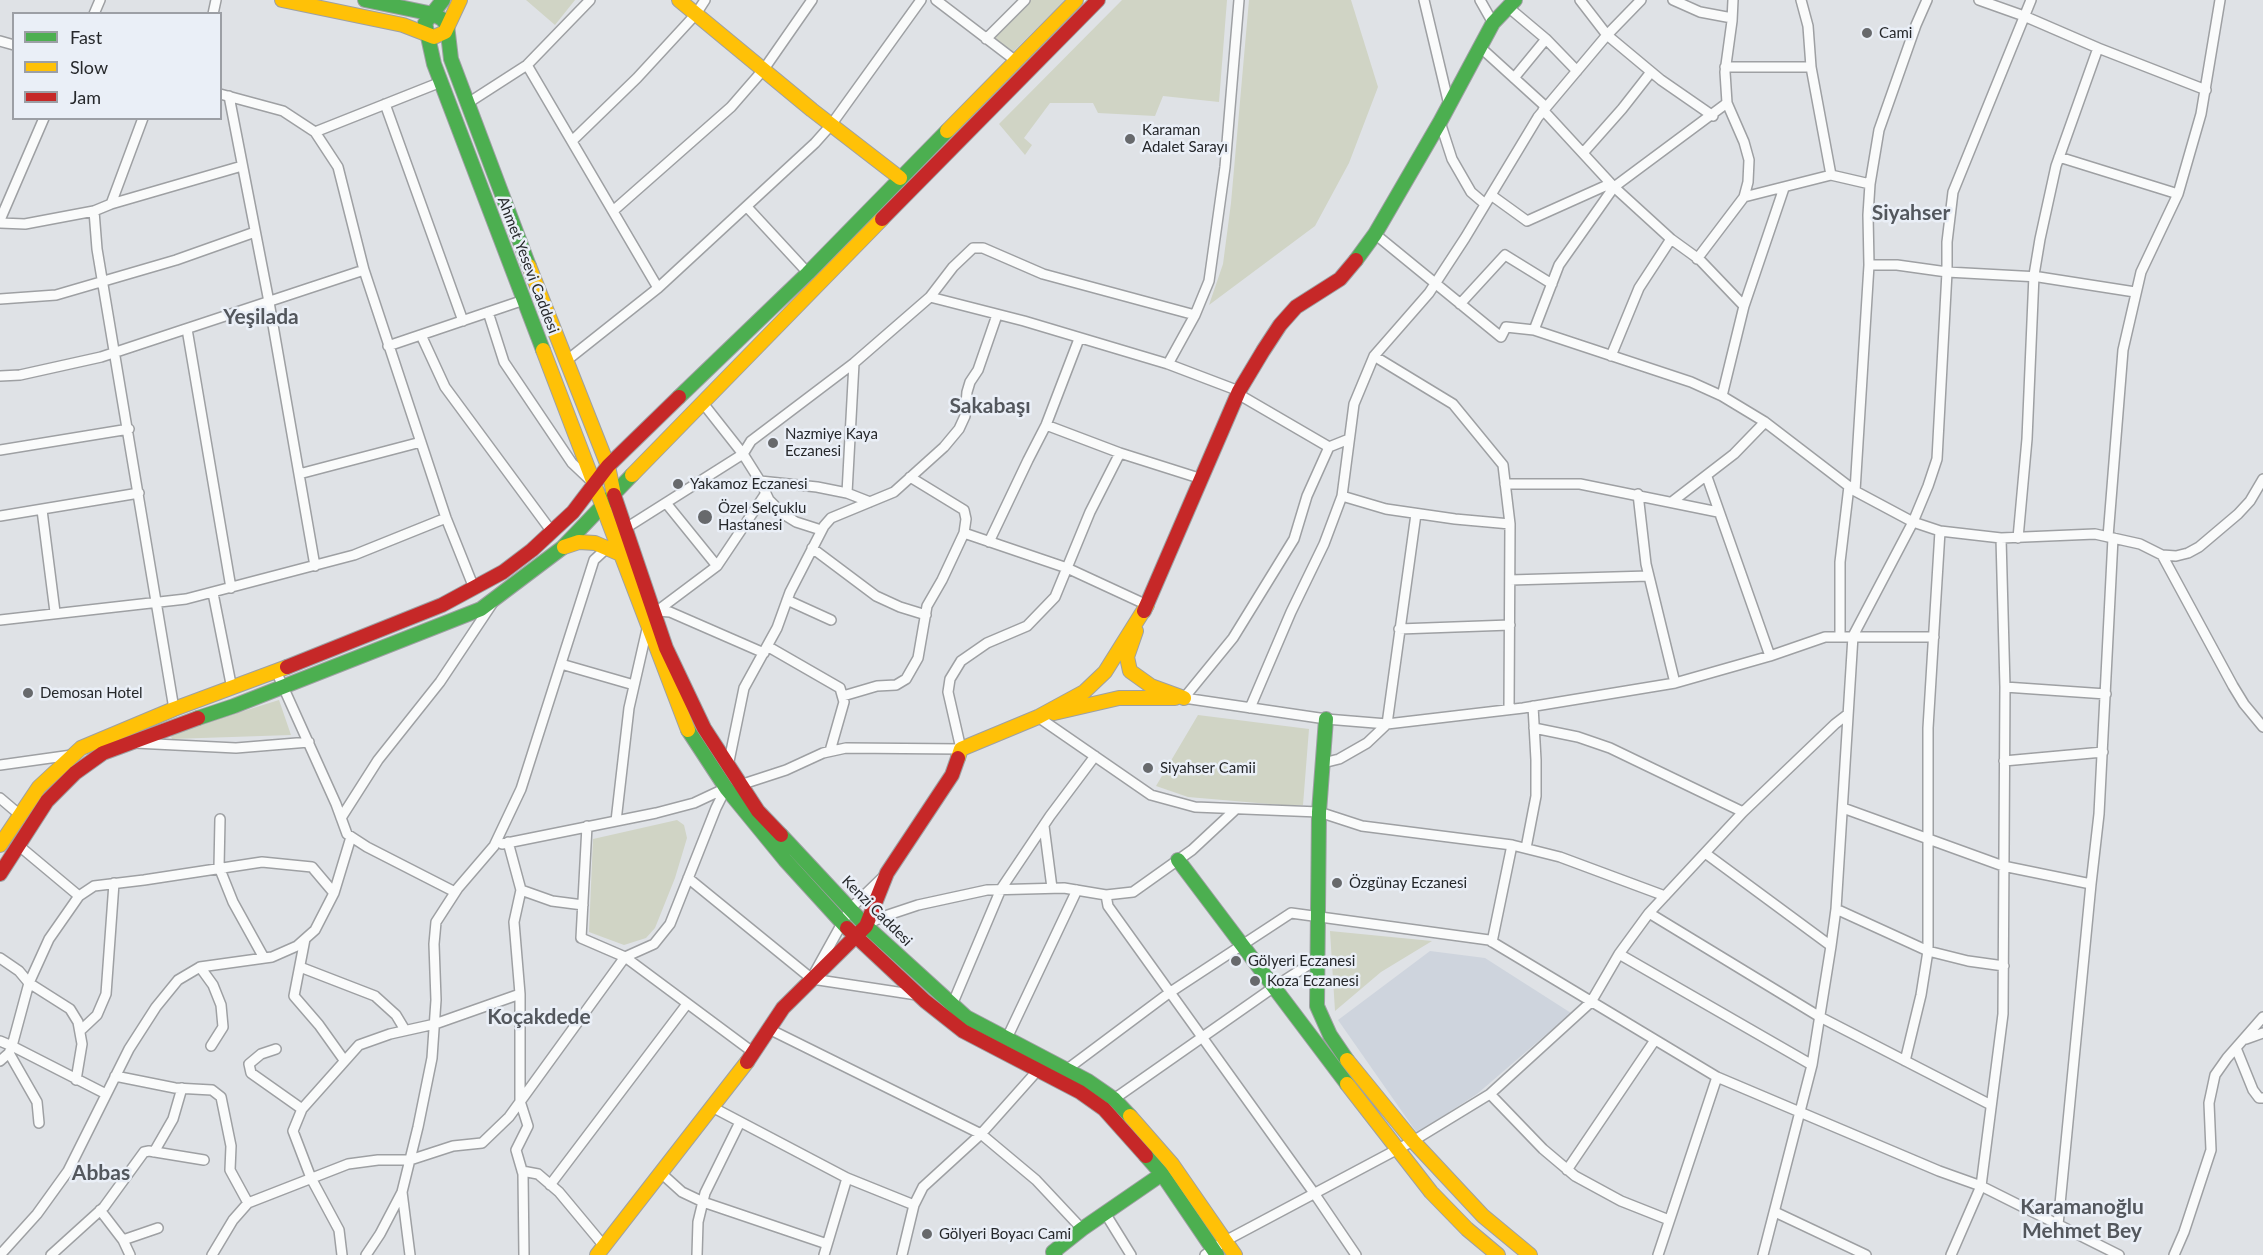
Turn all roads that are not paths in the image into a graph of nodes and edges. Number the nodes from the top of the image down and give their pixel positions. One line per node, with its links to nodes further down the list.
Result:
1 (282, 0): 33 (main road)
2 (365, 0): 27 (main road)
3 (443, 0): 27 (main road)
4 (460, 0): 32 (main road)
5 (590, 0): 40 (street)
6 (679, 0): 28 (main road)
7 (705, 0): 28 (street)
8 (812, 0): 43 (street)
9 (921, 0): 59 (street)
10 (936, 0): 35 (street)
11 (1025, 0): 35 (street)
12 (1076, 0): 39 (main road)
13 (1098, 0): 118 (main road)
14 (1239, 0): 102 (street)
15 (1424, 0): 53 (street)
16 (1480, 0): 31 (street)
17 (1580, 0): 34 (street)
18 (1641, 0): 34 (street)
19 (1673, 0): 30 (street)
20 (1733, 0): 30 (street)
21 (1802, 0): 42 (street)
22 (1927, 0): 67 (street)
23 (1978, 0): 29 (street)
24 (2031, 0): 29 (street)
25 (2220, 0): 48 (street)
26 (1511, 3): 31 (main road); 36 (street)
27 (433, 14): 32 (main road); 33 (main road)
28 (696, 14): 43 (main road); 61 (street)
29 (2024, 16): 38 (street); 86 (street)
30 (1732, 18): 41 (street)
31 (1493, 23): 37 (main road)
32 (447, 25): 33 (main road); 50 (main road, Ahmet Yesevi Caddesi)
33 (427, 35): 47 (main road, Ahmet Yesevi Caddesi)
34 (1607, 35): 44 (street); 45 (street)
35 (986, 39): 39 (street)
36 (1546, 39): 44 (street); 46 (street)
37 (1480, 47): 46 (street); 53 (main road)
38 (2098, 48): 48 (street); 63 (street)
39 (1016, 61): 66 (main road)
40 (527, 65): 50 (street); 61 (street)
41 (1725, 67): 42 (street); 51 (street)
42 (1811, 68): 65 (street)
43 (764, 69): 59 (main road); 78 (street)
44 (1577, 71): 54 (street)
45 (1651, 72): 55 (street); 62 (street)
46 (1514, 78): 54 (street)
47 (441, 82): 52 (street); 96 (main road, Ahmet Yesevi Caddesi)
48 (2206, 90): 70 (street)
49 (225, 95): 60 (street); 64 (street)
50 (468, 103): 112 (main road, Ahmet Yesevi Caddesi)
51 (1727, 103): 55 (street); 72 (street)
52 (385, 104): 60 (street); 103 (street)
53 (1449, 105): 58 (main road)
54 (1545, 108): 62 (street); 71 (street)
55 (1713, 116): 68 (street)
56 (43, 120): 76 (street)
57 (142, 120): 73 (street)
58 (1440, 122): 74 (street); 81 (main road)
59 (831, 125): 66 (main road); 75 (street)
60 (315, 132): 85 (street)
61 (572, 141): 78 (street)
62 (1583, 153): 68 (street)
63 (2059, 157): 70 (street); 88 (street)
64 (242, 166): 73 (street); 80 (street)
65 (1831, 175): 67 (street); 69 (street)
66 (900, 178): 87 (main road)
67 (1870, 184): 84 (street)
68 (1614, 187): 71 (street); 82 (street); 91 (street)
69 (1784, 188): 72 (street); 99 (street)
70 (2178, 194): 93 (street)
71 (1491, 195): 74 (street)
72 (1744, 197): 83 (street)
73 (111, 204): 77 (street)
74 (1485, 204): 90 (street)
75 (747, 207): 87 (street); 92 (street)
76 (2, 210): 79 (street)
77 (94, 211): 79 (street); 89 (street)
78 (613, 211): 92 (street)
79 (0, 222)
80 (255, 232): 89 (street); 97 (street)
81 (1375, 234): 90 (street); 116 (main road)
82 (1671, 239): 83 (street); 111 (street)
83 (1697, 259): 99 (street)
84 (1869, 265): 86 (street); 137 (street)
85 (364, 270): 97 (street); 108 (street)
86 (1947, 272): 88 (street); 153 (street)
87 (808, 273): 128 (main road)
88 (2034, 277): 93 (street); 162 (street)
89 (103, 282): 95 (street); 109 (street)
90 (1436, 283): 98 (street); 110 (street)
91 (1552, 284): 98 (street); 105 (street)
92 (658, 288): 112 (street)
93 (2135, 292): 160 (street)
94 (930, 297): 101 (street); 102 (street); 113 (street)
95 (0, 300)
96 (524, 300): 100 (street); 135 (main road, Ahmet Yesevi Caddesi)
97 (269, 302): 104 (street); 129 (street)
98 (1460, 304): 105 (street)
99 (1744, 306): 117 (street)
100 (488, 312): 103 (street); 135 (street)
101 (997, 315): 107 (street); 130 (street)
102 (1196, 315): 114 (street)
103 (463, 321): 106 (street)
104 (187, 328): 109 (street); 175 (street)
105 (1534, 330): 111 (street)
106 (421, 335): 108 (street); 158 (street)
107 (1079, 339): 114 (street); 120 (street)
108 (388, 346): 123 (street)
109 (116, 351): 115 (street); 121 (street)
110 (1374, 356): 122 (street); 136 (street)
111 (1611, 357): 117 (street)
112 (566, 361): 128 (main road, Ahmet Yesevi Caddesi)
113 (854, 363): 127 (street); 140 (street)
114 (1168, 364): 116 (street)
115 (0, 376)
116 (1239, 393): 124 (street); 132 (main road)
117 (1722, 396): 119 (street)
118 (702, 402): 127 (street); 141 (main road)
119 (1766, 422): 131 (street); 137 (street)
120 (1046, 425): 126 (street); 163 (street)
121 (129, 429): 125 (street); 138 (street)
122 (1348, 439): 124 (street); 143 (street)
123 (421, 442): 129 (street); 152 (street)
124 (1329, 447): 206 (street)
125 (0, 450)
126 (1120, 453): 132 (street); 172 (street)
127 (743, 454): 134 (street); 146 (street)
128 (608, 466): 135 (main road); 141 (main road, Ahmet Yesevi Caddesi)
129 (299, 474): 170 (street)
130 (910, 477): 145 (street); 159 (street)
131 (1707, 477): 144 (street); 149 (street)
132 (1202, 479): 181 (main road)
133 (2263, 479): 168 (street)
134 (760, 481): 139 (street); 140 (street)
135 (594, 484): 147 (main road, Ahmet Yesevi Caddesi); 158 (main road)
136 (1505, 484): 142 (street); 154 (street)
137 (1852, 489): 153 (street); 189 (street)
138 (139, 493): 148 (street); 180 (street)
139 (766, 493): 156 (street); 171 (street)
140 (847, 493): 145 (street)
141 (615, 494): 147 (main road); 155 (main road, Kenzi Caddesi)
142 (1638, 494): 144 (street); 173 (street)
143 (1342, 496): 150 (street); 208 (street)
144 (1673, 501): 149 (street)
145 (870, 502): 156 (street)
146 (666, 503): 155 (street); 171 (street)
147 (601, 506): 165 (main road); 167 (main road, Kenzi Caddesi)
148 (42, 510): 151 (street); 182 (street)
149 (1718, 512): 193 (street)
150 (1416, 514): 154 (street); 188 (street)
151 (0, 516)
152 (446, 518): 170 (street); 176 (street)
153 (1913, 522): 157 (street); 190 (street)
154 (1510, 524): 174 (street)
155 (626, 528): 227 (main road, Kenzi Caddesi)
156 (821, 530): 166 (street)
157 (1940, 531): 161 (street); 191 (street)
158 (552, 532): 176 (main road)
159 (964, 533): 163 (street); 183 (street)
160 (2111, 537): 162 (street); 168 (street); 203 (street)
161 (2001, 538): 162 (street); 201 (street)
162 (2018, 538)
163 (989, 542): 172 (street)
164 (590, 543): 165 (main road); 167 (main road); 169 (street)
165 (562, 548): 178 (main road)
166 (812, 548): 179 (street); 183 (street)
167 (612, 551): 169 (street); 187 (main road, Kenzi Caddesi)
168 (2162, 555): 215 (street)
169 (594, 560): 194 (street)
170 (315, 566): 175 (street)
171 (717, 566): 192 (street)
172 (1067, 568): 181 (street); 219 (street)
173 (1649, 576): 174 (street); 198 (street)
174 (1510, 580): 186 (street)
175 (231, 588): 177 (street)
176 (474, 588): 195 (main road)
177 (213, 593): 180 (street); 202 (street)
178 (495, 599): 200 (main road); 235 (street)
179 (787, 600): 185 (street); 192 (street)
180 (156, 602): 182 (street); 210 (street)
181 (1147, 604): 196 (main road); 197 (main road)
182 (55, 612): 184 (street)
183 (926, 615): 204 (street)
184 (0, 620)
185 (831, 620)
186 (1510, 625): 188 (street); 209 (street)
187 (646, 629): 199 (street); 228 (main road, Kenzi Caddesi)
188 (1399, 629): 214 (street)
189 (1840, 636): 190 (street); 193 (street)
190 (1853, 636): 191 (street); 211 (street)
191 (1934, 637): 241 (street)
192 (766, 649): 204 (street); 227 (street)
193 (1770, 656): 198 (street)
194 (561, 664): 199 (street); 246 (street)
195 (276, 671): 200 (street); 202 (main road)
196 (1130, 671): 197 (main road); 205 (main road); 206 (main road)
197 (1105, 672): 205 (main road); 212 (main road)
198 (1675, 683): 207 (street)
199 (634, 685): 237 (street)
200 (285, 687): 217 (main road); 218 (street)
201 (2005, 687): 203 (street); 224 (street)
202 (232, 689): 210 (main road)
203 (2106, 694): 221 (street)
204 (843, 696): 220 (street)
205 (1119, 698): 206 (main road); 212 (main road)
206 (1184, 698): 208 (street)
207 (1533, 706): 209 (street); 216 (street)
208 (1250, 708): 213 (street)
209 (1509, 709): 214 (street)
210 (174, 710): 222 (main road)
211 (1848, 714): 230 (street); 233 (street)
212 (1038, 717): 219 (main road); 223 (street)
213 (1326, 720): 214 (street); 225 (main road)
214 (1387, 724): 225 (street)
215 (2263, 727)
216 (1534, 728): 233 (street); 247 (street)
217 (129, 742): 218 (street); 244 (main road)
218 (309, 742): 235 (street)
219 (961, 749): 220 (street); 252 (main road)
220 (830, 751): 228 (street)
221 (2103, 752): 224 (street); 256 (street)
222 (72, 755): 226 (street); 234 (main road)
223 (1095, 756): 231 (street); 239 (street)
224 (2004, 761): 250 (street)
225 (1323, 764): 232 (main road)
226 (0, 765)
227 (728, 766): 228 (main road, Kenzi Caddesi)
228 (733, 787): 237 (street); 254 (street); 267 (main road, Kenzi Caddesi); 271 (main road, Kenzi Caddesi)
229 (0, 798): 234 (street)
230 (1842, 808): 241 (street); 268 (street)
231 (1236, 809): 232 (street); 249 (street)
232 (1319, 812): 245 (street); 270 (main road)
233 (1743, 812): 248 (street)
234 (20, 815): 243 (main road)
235 (341, 818): 240 (street)
236 (220, 819): 251 (street)
237 (616, 821): 238 (street)
238 (587, 826): 242 (street); 266 (street)
239 (1044, 826): 257 (street); 259 (street)
240 (351, 837): 261 (street); 262 (street)
241 (1928, 838): 250 (street); 278 (street)
242 (508, 842): 246 (street); 258 (street)
243 (0, 845)
244 (18, 845): 253 (main road); 264 (street)
245 (1512, 845): 247 (street); 275 (street)
246 (494, 846): 262 (street)
247 (1526, 848): 265 (street)
248 (1706, 853): 265 (street); 277 (street)
249 (1178, 860): 263 (street); 276 (main road)
250 (2003, 866): 256 (street); 284 (street)
251 (219, 867): 255 (street); 261 (street); 282 (street)
252 (887, 873): 267 (street); 272 (main road)
253 (0, 874)
254 (688, 878): 280 (street); 287 (street)
255 (114, 883): 264 (street); 301 (street)
256 (2091, 884): 357 (street)
257 (1052, 888): 259 (street); 260 (street)
258 (521, 890): 266 (street); 291 (street)
259 (1001, 890): 272 (street); 295 (street)
260 (1077, 890): 263 (street); 303 (street)
261 (334, 892): 274 (street)
262 (455, 892): 298 (street)
263 (1106, 895): 290 (street)
264 (79, 896): 288 (street)
265 (1665, 896): 269 (street)
266 (583, 905): 280 (street)
267 (850, 909): 271 (street); 272 (main road, Kenzi Caddesi)
268 (1836, 909): 277 (street); 278 (street)
269 (1649, 913): 279 (street); 296 (street)
270 (1320, 918): 275 (street); 276 (street); 283 (main road)
271 (842, 921): 273 (main road, Kenzi Caddesi); 287 (street)
272 (866, 926): 273 (main road); 295 (main road, Kenzi Caddesi)
273 (855, 936): 287 (main road); 292 (main road, Kenzi Caddesi)
274 (305, 939): 282 (street); 286 (street)
275 (1492, 942): 293 (street)
276 (1240, 945): 289 (main road); 290 (street)
277 (1831, 946): 296 (street)
278 (1928, 951): 284 (street); 315 (street)
279 (1619, 954): 293 (street); 316 (street)
280 (625, 957): 294 (street); 327 (street)
281 (0, 958): 288 (street)
282 (264, 958): 285 (street)
283 (1316, 960): 289 (street); 335 (main road)
284 (2004, 966): 328 (street)
285 (200, 967): 308 (street); 319 (street)
286 (300, 967): 300 (street); 313 (street)
287 (812, 979): 292 (street); 299 (main road)
288 (29, 983): 301 (street); 311 (street)
289 (1274, 987): 304 (street); 336 (main road)
290 (1169, 993): 304 (street); 318 (street)
291 (520, 994): 298 (street); 327 (street)
292 (920, 995): 317 (main road, Kenzi Caddesi)
293 (1590, 1002): 305 (street); 324 (street)
294 (687, 1004): 312 (street); 346 (street)
295 (952, 1005): 303 (main road, Kenzi Caddesi)
296 (1820, 1017): 315 (street); 316 (street)
297 (2263, 1017): 306 (street)
298 (435, 1024): 300 (street); 339 (street)
299 (769, 1029): 312 (main road); 334 (street)
300 (405, 1030): 313 (street)
301 (80, 1031): 321 (street)
302 (2263, 1033): 306 (street)
303 (1007, 1038): 318 (main road, Kenzi Caddesi)
304 (1202, 1038): 326 (street); 349 (street)
305 (1655, 1040): 320 (street); 340 (street)
306 (2243, 1040): 309 (street)
307 (0, 1041): 311 (street)
308 (210, 1046)
309 (2236, 1048): 325 (street); 387 (street)
310 (276, 1049): 330 (street)
311 (10, 1050): 314 (street); 321 (street); 333 (street)
312 (754, 1053): 329 (main road)
313 (344, 1060): 330 (street)
314 (0, 1061)
315 (1905, 1061): 328 (street)
316 (1812, 1065): 331 (street)
317 (1038, 1070): 334 (street); 343 (main road, Kenzi Caddesi)
318 (1066, 1070): 326 (main road, Kenzi Caddesi)
319 (115, 1076): 322 (street); 323 (street)
320 (1717, 1077): 331 (street); 356 (street)
321 (76, 1080): 323 (street)
322 (182, 1089): 337 (street); 351 (street)
323 (106, 1094): 366 (street)
324 (1490, 1094): 335 (street); 340 (street)
325 (2263, 1098)
326 (1114, 1099): 361 (main road, Kenzi Caddesi)
327 (520, 1101): 339 (street); 341 (street)
328 (1991, 1105): 347 (street)
329 (712, 1107): 332 (street); 342 (main road)
330 (302, 1109): 344 (street)
331 (1801, 1112): 347 (street); 354 (street)
332 (740, 1122): 345 (street); 350 (street)
333 (39, 1123)
334 (981, 1134): 352 (street); 359 (street)
335 (1413, 1141): 336 (street); 381 (main road)
336 (1396, 1149): 349 (street); 380 (main road)
337 (154, 1152): 338 (street); 353 (street)
338 (204, 1160)
339 (410, 1160): 344 (street); 348 (street)
340 (1567, 1170): 356 (street)
341 (522, 1171): 346 (street); 373 (street)
342 (661, 1173): 350 (street); 363 (main road)
343 (1162, 1174): 355 (main road); 364 (main road, Kenzi Caddesi)
344 (311, 1178): 351 (street); 370 (street)
345 (847, 1178): 352 (street); 362 (street)
346 (550, 1185): 363 (street)
347 (1981, 1186): 357 (street); 385 (street)
348 (402, 1192): 371 (street); 372 (street)
349 (1314, 1193): 361 (street); 379 (street)
350 (703, 1202): 362 (street); 374 (street)
351 (248, 1203): 369 (street)
352 (914, 1205): 376 (street)
353 (100, 1210): 360 (street); 367 (street)
354 (1775, 1212): 383 (street); 384 (street)
355 (1105, 1213): 359 (main road); 377 (street)
356 (1669, 1220): 382 (street)
357 (2058, 1225): 386 (street)
358 (158, 1228): 360 (street)
359 (1082, 1228): 365 (main road)
360 (123, 1240): 368 (street)
361 (1225, 1241): 364 (street); 378 (main road, Kenzi Caddesi)
362 (827, 1244): 375 (street)
363 (601, 1250)
364 (1212, 1253)
365 (1052, 1254)
366 (0, 1255)
367 (51, 1255)
368 (130, 1255)
369 (212, 1255)
370 (342, 1255)
371 (366, 1255)
372 (410, 1255)
373 (524, 1255)
374 (697, 1255)
375 (824, 1255)
376 (902, 1255)
377 (1131, 1255)
378 (1235, 1255)
379 (1356, 1255)
380 (1498, 1255)
381 (1530, 1255)
382 (1659, 1255)
383 (1763, 1255)
384 (1866, 1255)
385 (1951, 1255)
386 (2119, 1255)
387 (2174, 1255)

